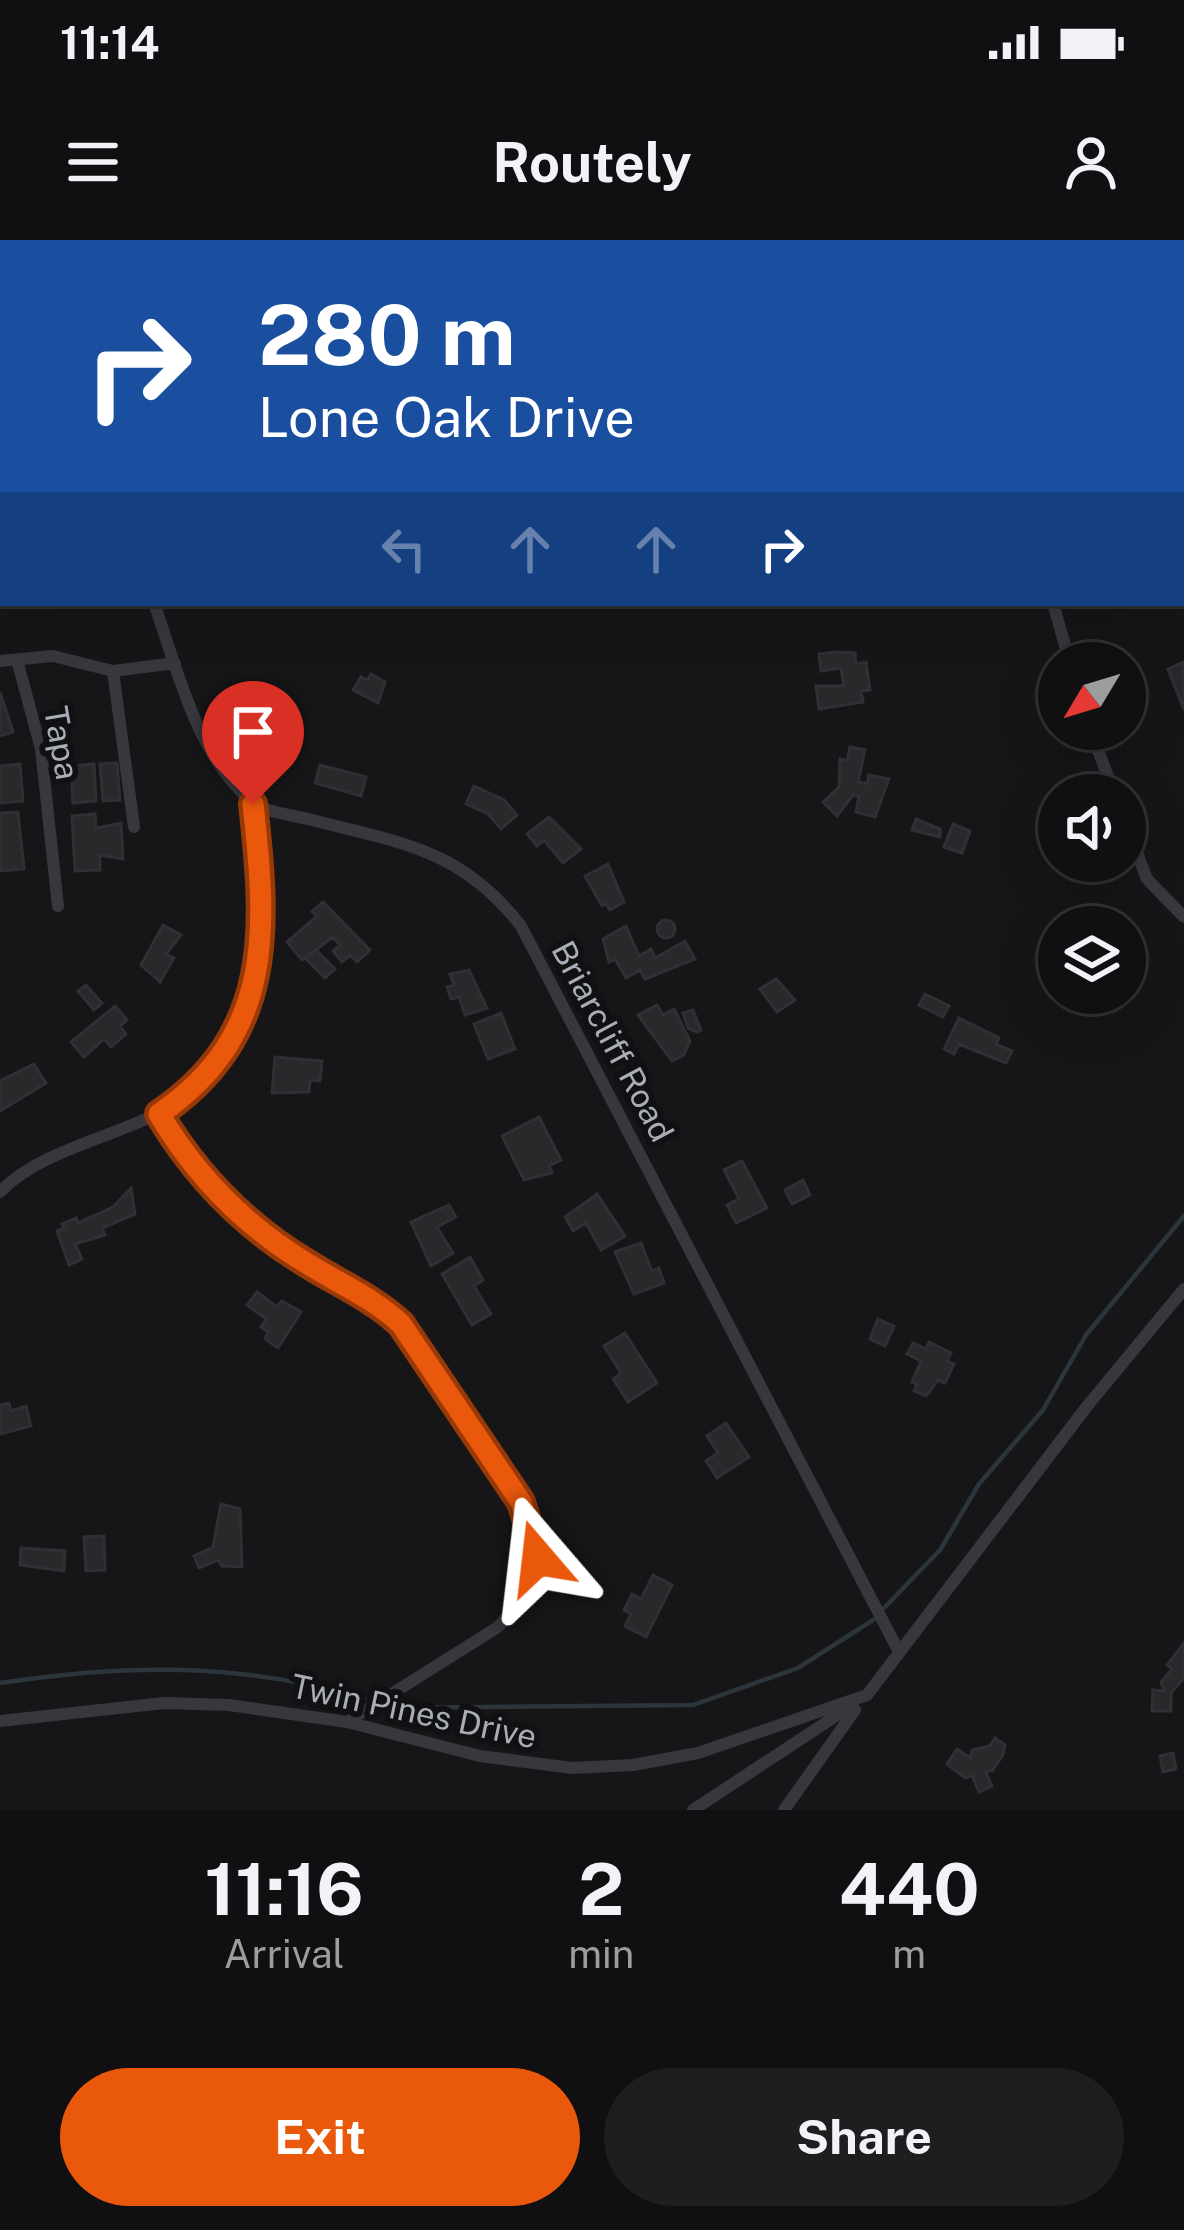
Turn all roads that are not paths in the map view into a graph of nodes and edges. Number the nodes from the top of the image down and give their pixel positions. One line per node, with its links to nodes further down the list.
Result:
1 (155, 606): 6 (street)
2 (1054, 606): 3 (street)
3 (1064, 642)
4 (17, 660): 5 (street); 7 (street); 11 (street, Tapa)
5 (0, 661)
6 (175, 663): 7 (street); 8 (street)
7 (113, 671): 9 (street)
8 (253, 804): 13 (street); 16 (street, Briarcliff Road)
9 (134, 827)
10 (1146, 876): 12 (street)
11 (58, 906)
12 (1184, 917)
13 (159, 1114): 14 (street); 19 (street)
14 (0, 1192)
15 (1184, 1289): 16 (street)
16 (899, 1652): 17 (street)
17 (867, 1695): 19 (street, Twin Pines Drive); 20 (street); 21 (street)
18 (0, 1721): 19 (street, Twin Pines Drive)
19 (347, 1721)
20 (693, 1810)
21 (784, 1810)

